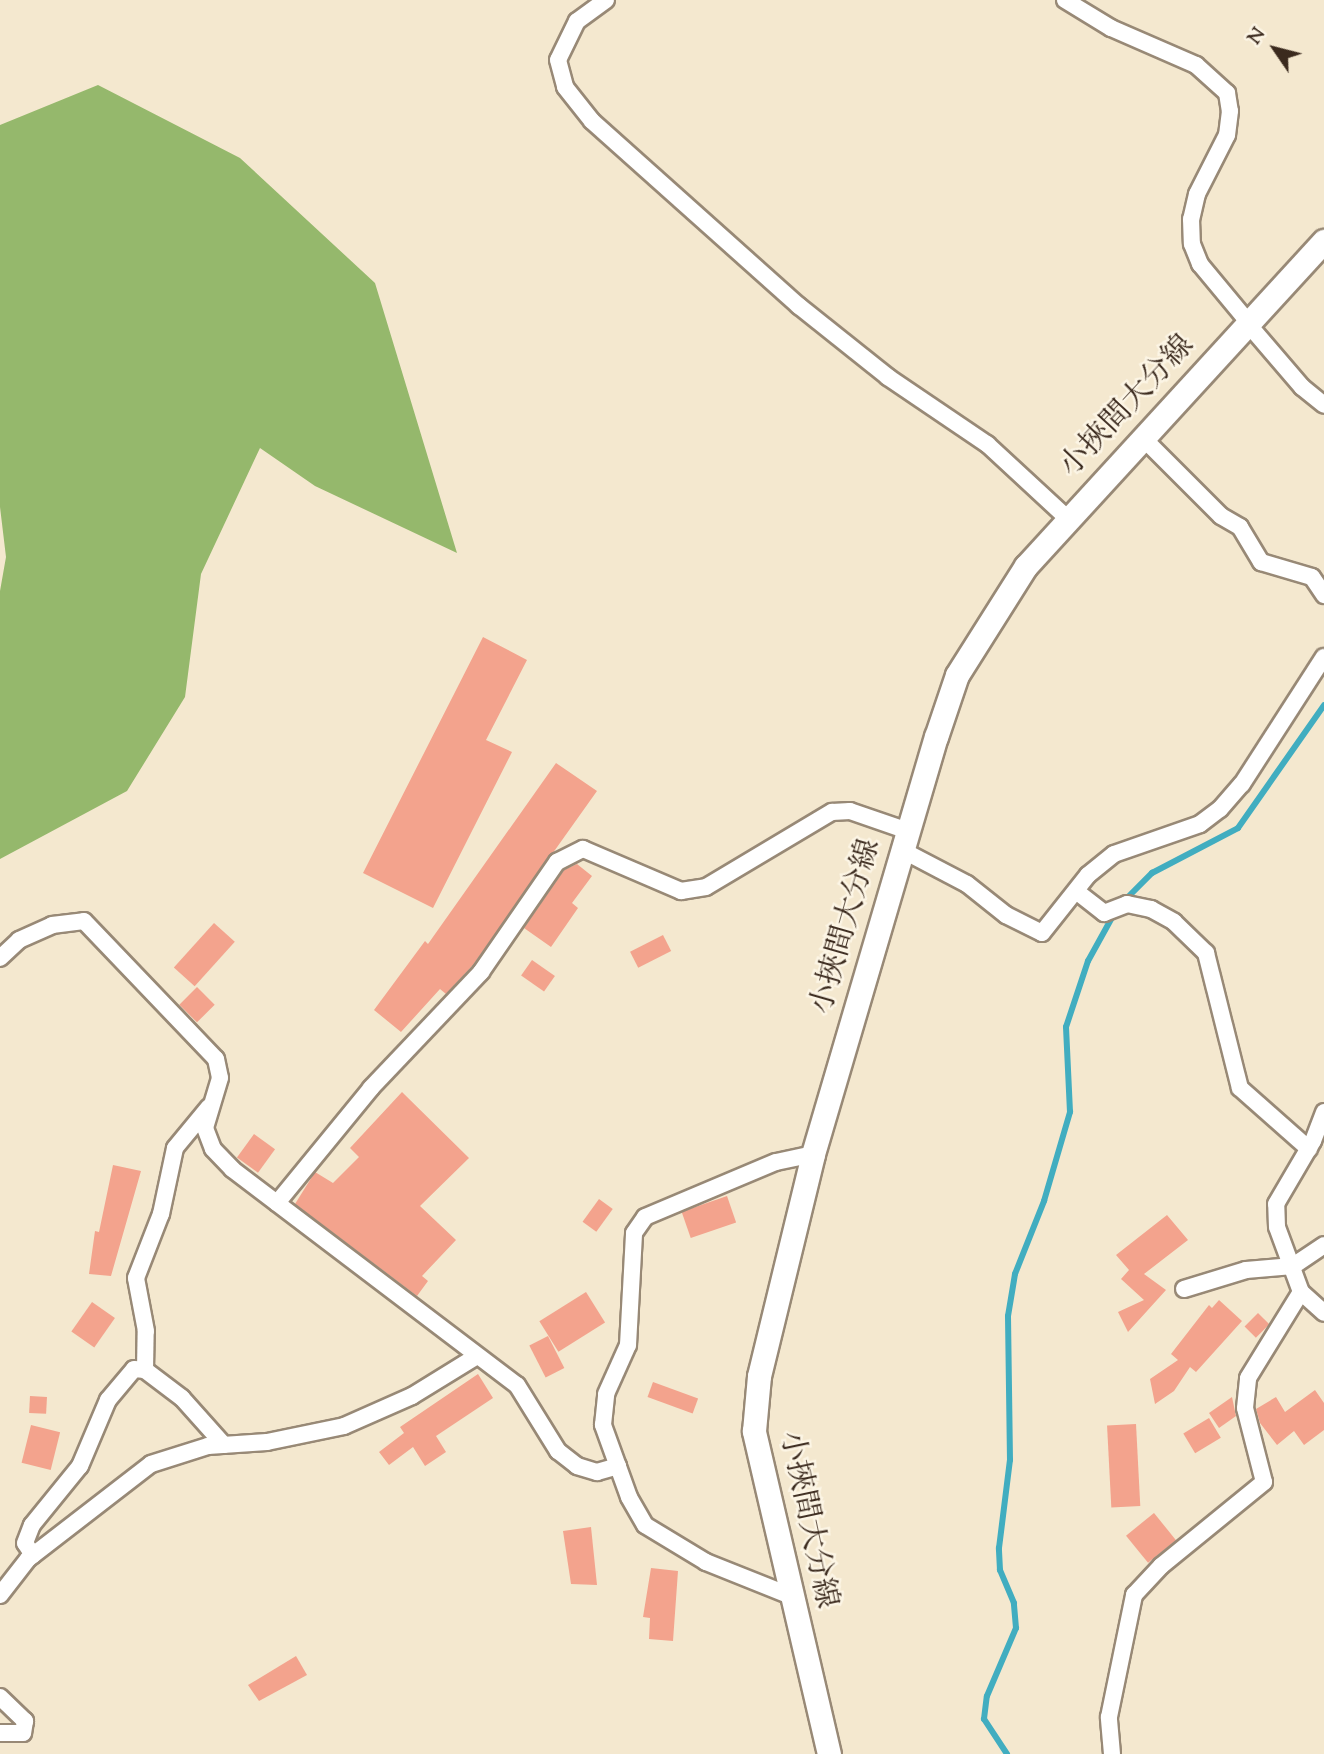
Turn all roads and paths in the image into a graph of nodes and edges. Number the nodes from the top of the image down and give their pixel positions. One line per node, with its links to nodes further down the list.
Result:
1 (606, 0): 7 (street)
2 (1065, 0): 4 (street)
3 (1324, 241): 4 (main road, 小挾間大分線)
4 (1248, 323): 5 (street); 6 (main road, 小挾間大分線)
5 (1324, 405)
6 (1143, 438): 7 (main road, 小挾間大分線); 8 (street)
7 (1068, 519): 10 (main road, 小挾間大分線)
8 (1324, 595)
9 (1324, 657): 11 (street)
10 (905, 840): 11 (street); 16 (main road, 小挾間大分線); 17 (street)
11 (1076, 891): 15 (street)
12 (0, 958): 13 (street)
13 (211, 1105): 17 (street); 24 (street)
14 (1324, 1112): 15 (street)
15 (1309, 1149): 19 (street)
16 (813, 1154): 26 (street); 29 (main road, 小挾間大分線)
17 (277, 1203): 23 (street)
18 (1324, 1245): 19 (street)
19 (1293, 1265): 20 (street); 21 (street)
20 (1184, 1289)
21 (1301, 1292): 22 (street); 33 (street)
22 (1324, 1313)
23 (477, 1356): 25 (street); 26 (street)
24 (145, 1370): 25 (street); 27 (street)
25 (224, 1445): 27 (street)
26 (618, 1466): 29 (street)
27 (33, 1555): 28 (street)
28 (0, 1595)
29 (790, 1596): 32 (main road, 小挾間大分線)
30 (0, 1698): 31 (street)
31 (0, 1734)
32 (829, 1754)
33 (1112, 1754)

